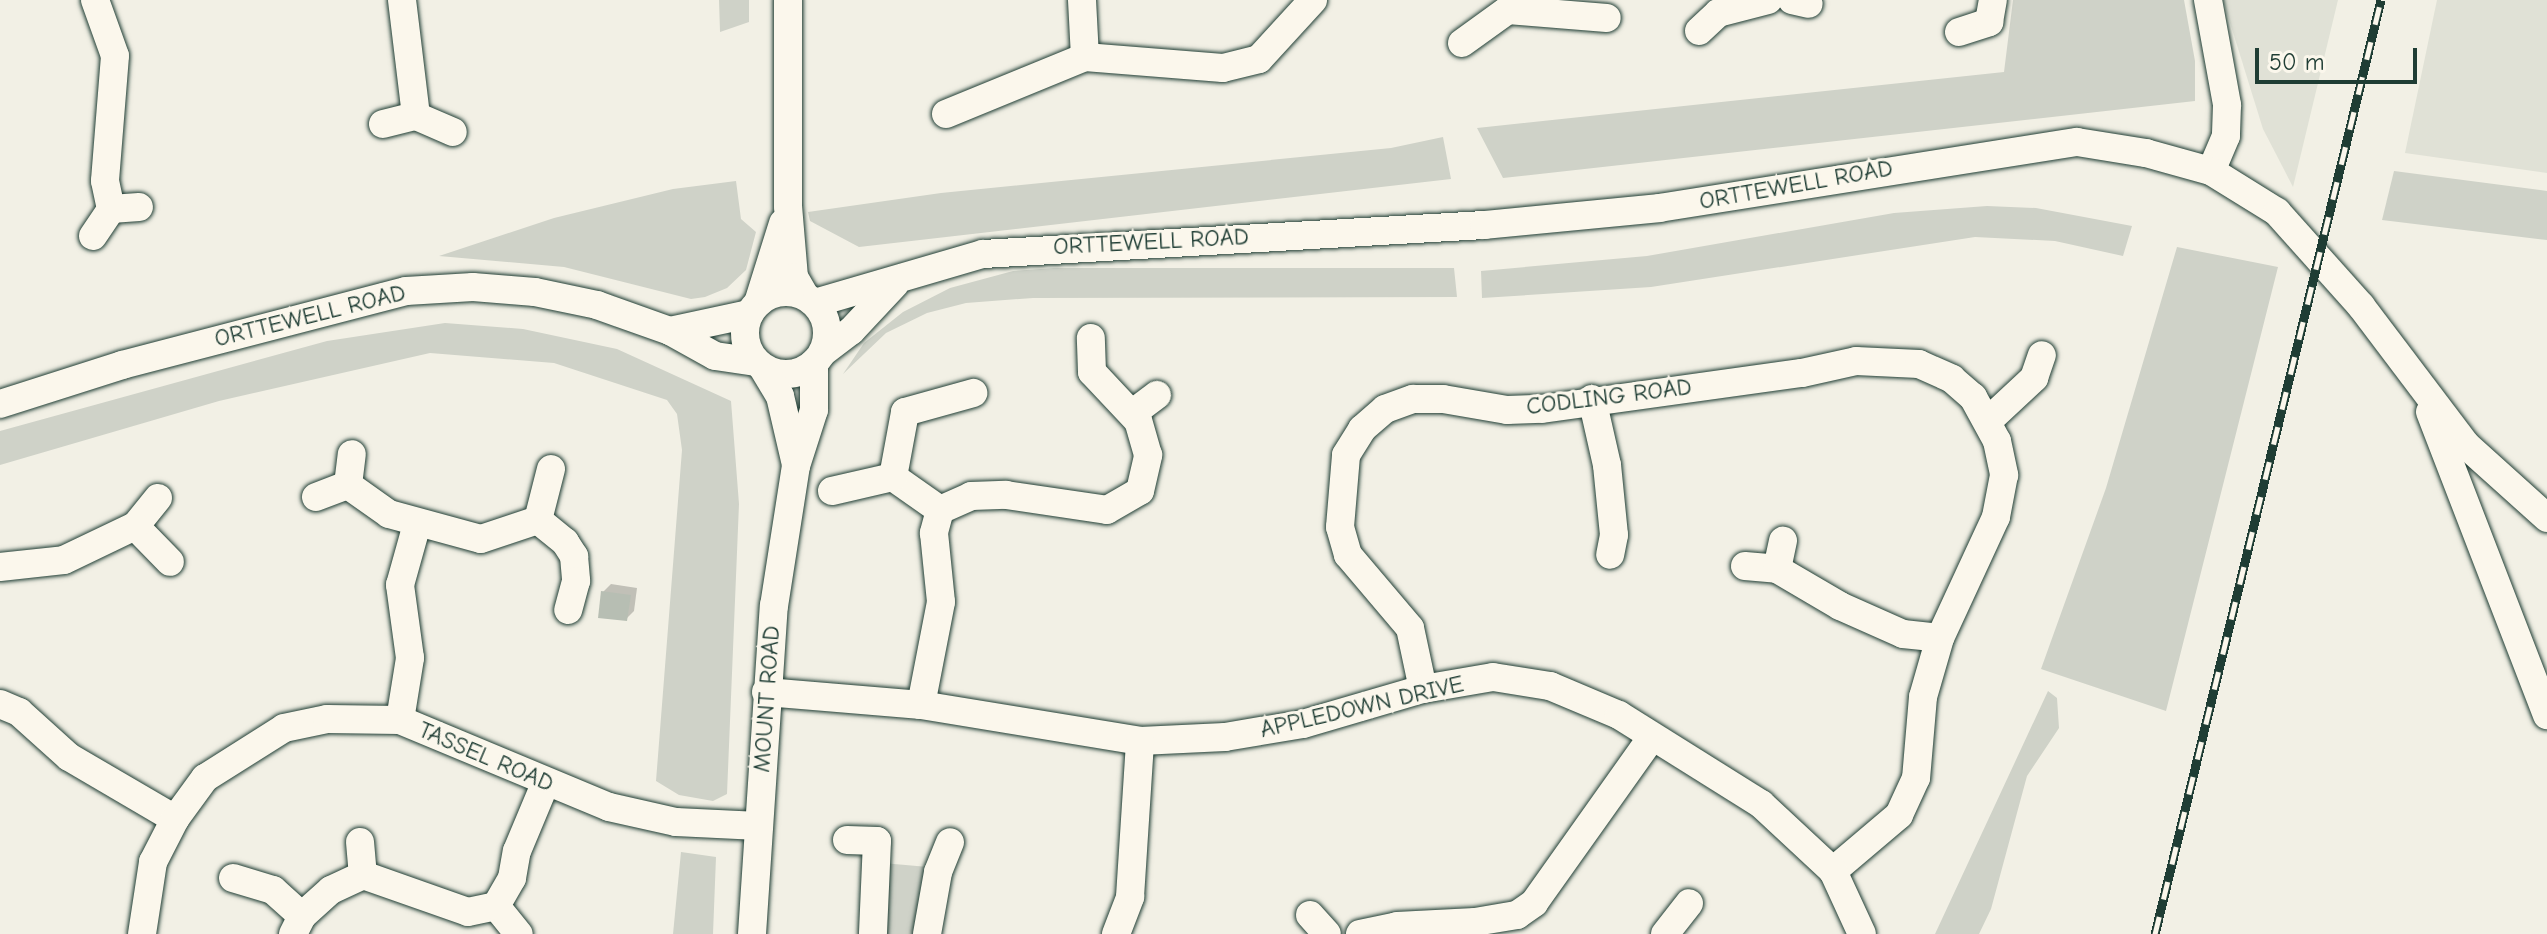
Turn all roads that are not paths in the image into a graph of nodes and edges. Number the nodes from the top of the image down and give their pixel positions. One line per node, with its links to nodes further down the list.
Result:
1 (95, 0): 21 (street)
2 (402, 0): 16 (street)
3 (788, 0): 20 (street)
4 (1082, 0): 14 (street)
5 (1768, 0): 11 (street)
6 (1993, 0): 12 (street)
7 (2208, 0): 19 (street)
8 (1507, 5): 10 (street); 13 (street)
9 (1294, 7): 14 (street)
10 (1607, 18)
11 (1699, 31)
12 (1959, 32)
13 (1462, 43)
14 (1085, 57): 15 (street)
15 (941, 113)
16 (416, 116): 17 (street); 18 (street)
17 (383, 124)
18 (453, 132)
19 (2211, 171): 22 (street, ORTTEWELL ROAD); 32 (street, ORTTEWELL ROAD)
20 (788, 206): 23 (street); 24 (street)
21 (93, 236)
22 (895, 283): 23 (street, ORTTEWELL ROAD); 28 (street, ORTTEWELL ROAD)
23 (810, 299): 24 (street); 28 (street)
24 (753, 308): 25 (street); 29 (street)
25 (670, 331): 29 (street, ORTTEWELL ROAD); 34 (street, ORTTEWELL ROAD)
26 (1091, 338): 35 (street)
27 (2042, 355): 36 (street)
28 (819, 358): 29 (street); 38 (street, MOUNT ROAD)
29 (759, 365): 38 (street, MOUNT ROAD)
30 (973, 393): 40 (street)
31 (1157, 395): 35 (street)
32 (2425, 396): 46 (street, ORTTEWELL ROAD); 62 (street)
33 (1592, 399): 36 (street, CODLING ROAD); 51 (street); 58 (street, CODLING ROAD)
34 (0, 404)
35 (1133, 413): 45 (street)
36 (1989, 420): 57 (street, CODLING ROAD)
37 (352, 454): 41 (street)
38 (796, 466): 59 (street, MOUNT ROAD)
39 (551, 469): 47 (street)
40 (893, 477): 42 (street); 45 (street)
41 (348, 485): 43 (street); 48 (street)
42 (832, 491)
43 (316, 497)
44 (158, 498): 49 (street)
45 (940, 510): 61 (street)
46 (2547, 518)
47 (538, 520): 48 (street); 56 (street)
48 (417, 524): 63 (street)
49 (135, 526): 52 (street); 54 (street)
50 (1783, 541): 55 (street)
51 (1610, 555)
52 (170, 562)
53 (1745, 566): 55 (street)
54 (0, 567)
55 (1777, 569): 57 (street)
56 (568, 610)
57 (1940, 638): 72 (street, CODLING ROAD)
58 (1423, 689): 64 (street, APPLEDOWN DRIVE); 65 (street, APPLEDOWN DRIVE)
59 (766, 692): 61 (street, APPLEDOWN DRIVE); 68 (street, MOUNT ROAD)
60 (0, 704): 67 (street)
61 (921, 705): 65 (street, APPLEDOWN DRIVE)
62 (2547, 715)
63 (400, 720): 66 (street, TASSEL ROAD); 67 (street, TASSEL ROAD)
64 (1652, 737): 72 (street, APPLEDOWN DRIVE); 78 (street)
65 (1140, 741): 84 (street)
66 (545, 784): 68 (street, TASSEL ROAD); 76 (street)
67 (175, 819): 79 (street, TASSEL ROAD)
68 (759, 826): 81 (street, MOUNT ROAD)
69 (847, 840): 82 (street)
70 (360, 842): 73 (street)
71 (950, 842): 83 (street)
72 (1833, 871): 87 (street, APPLEDOWN DRIVE)
73 (363, 875): 76 (street); 77 (street)
74 (233, 878): 77 (street)
75 (1689, 903): 86 (street)
76 (496, 906): 80 (street)
77 (298, 925)
78 (1434, 931): 85 (street)
79 (142, 934)
80 (519, 934)
81 (752, 934)
82 (873, 934)
83 (927, 934)
84 (1117, 934)
85 (1360, 934)
86 (1665, 934)
87 (1862, 934)

